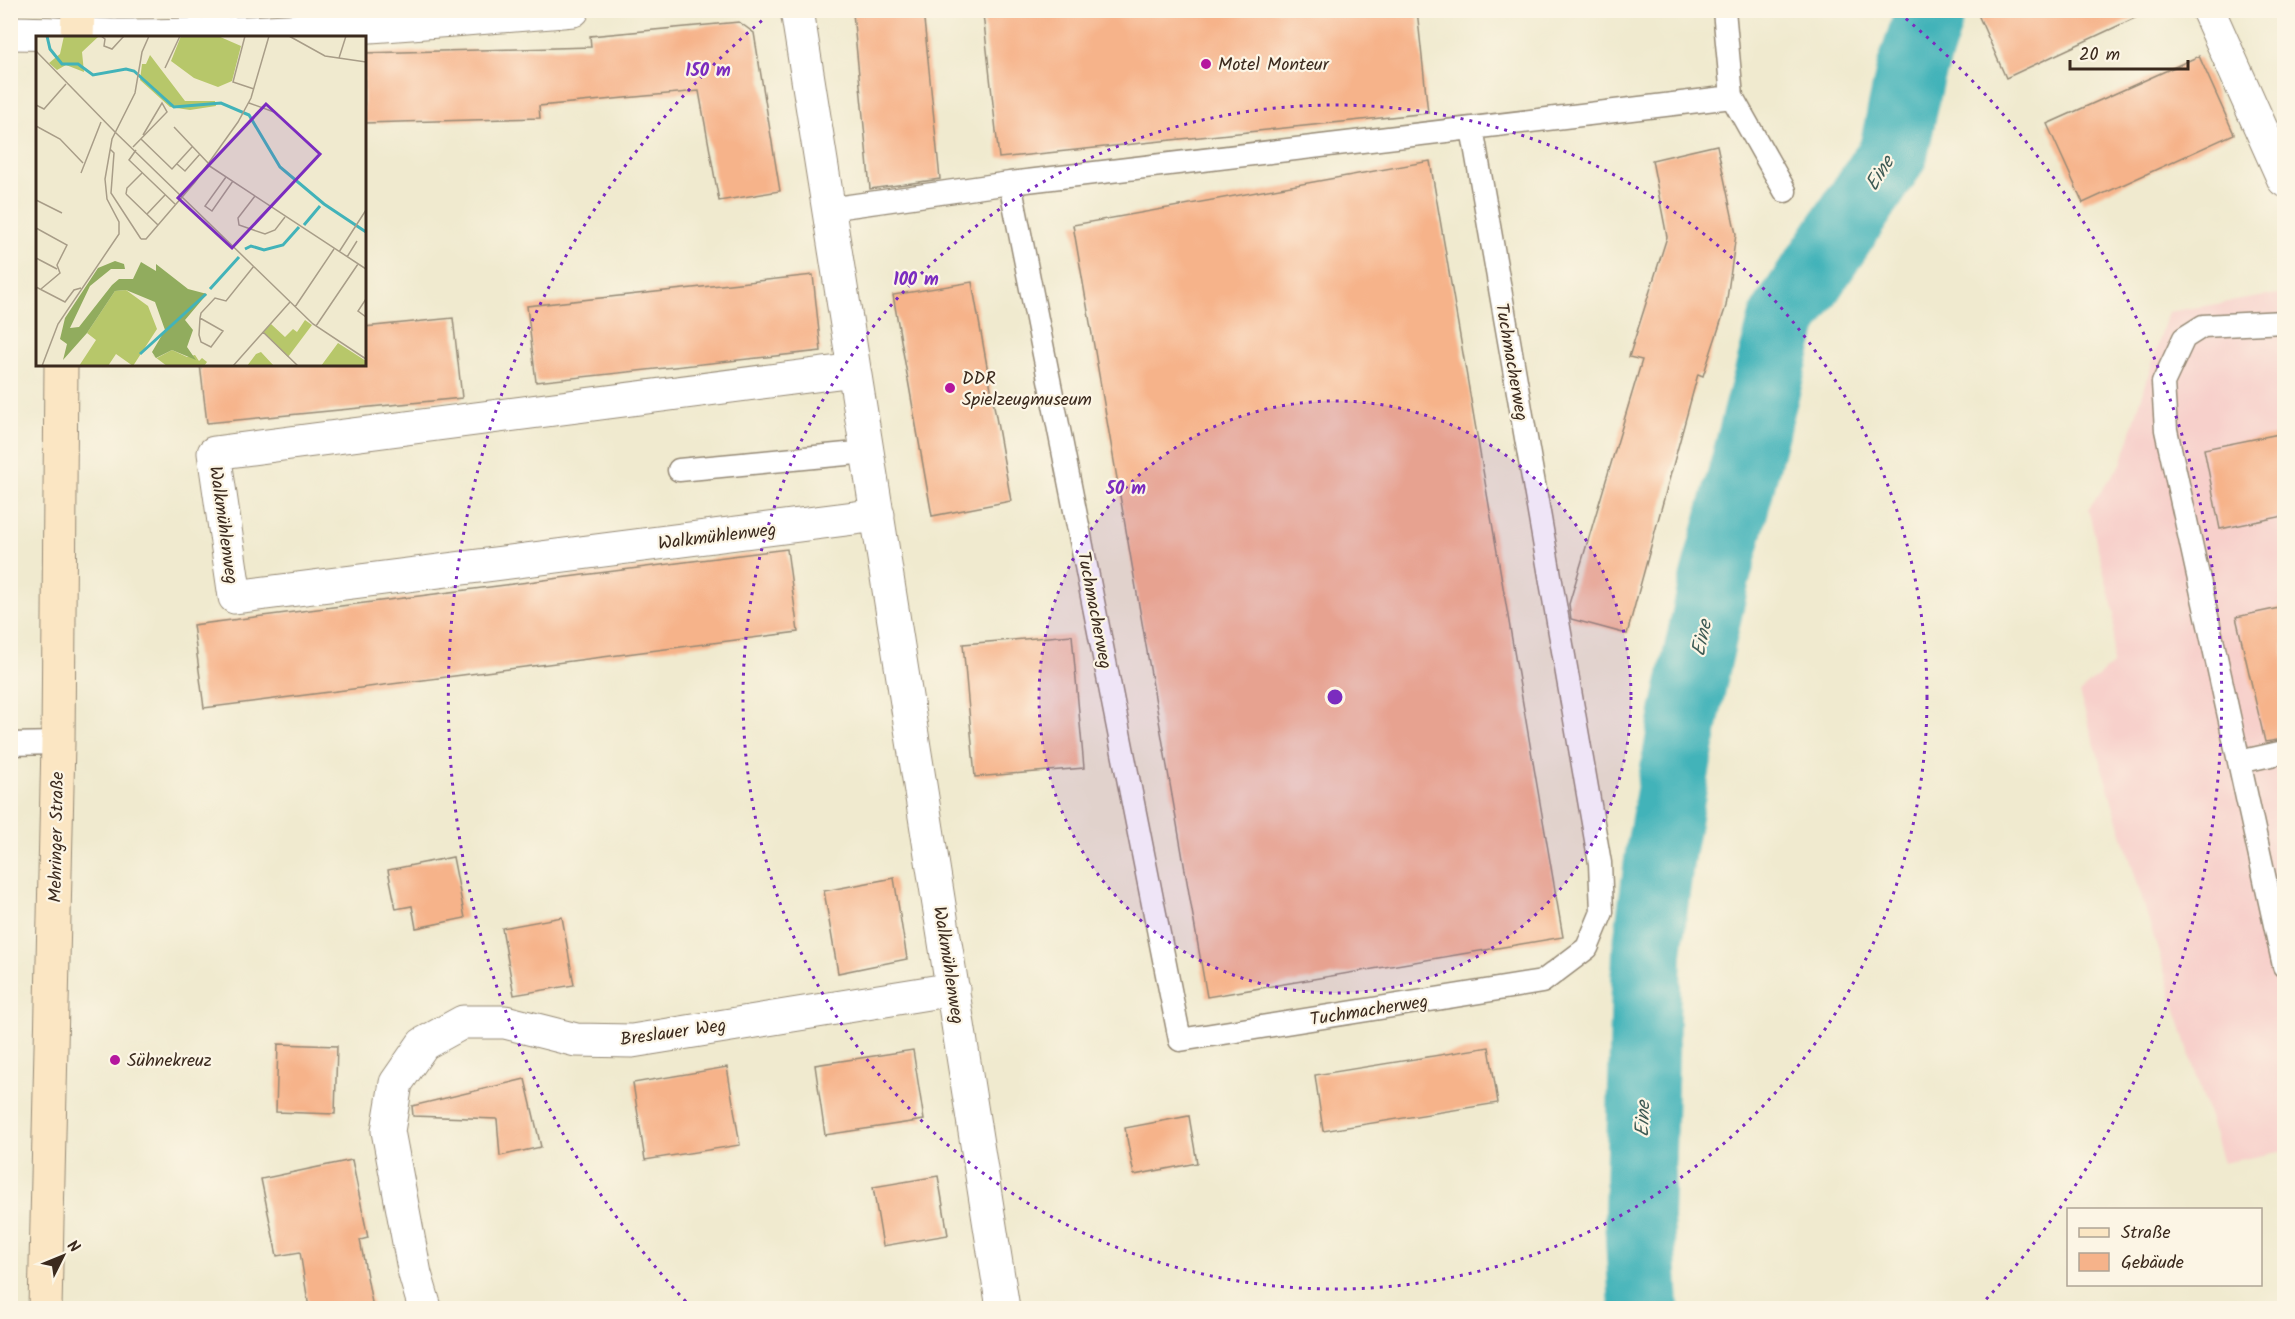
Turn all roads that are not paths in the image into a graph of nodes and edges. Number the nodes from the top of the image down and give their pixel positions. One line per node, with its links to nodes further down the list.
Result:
1 (573, 10): 5 (street)
2 (797, 10): 12 (street, Walkmühlenweg)
3 (1724, 10): 7 (lane)
4 (2208, 10): 9 (street)
5 (78, 27): 6 (street)
6 (10, 33)
7 (1732, 97): 8 (lane); 11 (lane)
8 (1472, 128): 10 (lane); 10 (lane, Tuchmacherweg)
9 (2284, 180)
10 (1010, 183): 12 (lane)
11 (1785, 191)
12 (828, 209): 15 (street, Walkmühlenweg)
13 (2284, 322): 22 (lane)
14 (61, 366): 19 (main road, Mehringer Straße)
15 (854, 370): 16 (street, Walkmühlenweg); 18 (street, Walkmühlenweg)
16 (867, 452): 17 (lane); 18 (street, Walkmühlenweg)
17 (680, 470)
18 (878, 515): 24 (street, Walkmühlenweg)
19 (58, 743): 20 (lane); 25 (main road, Mehringer Straße)
20 (10, 744)
21 (2284, 752): 22 (lane)
22 (2239, 762): 23 (lane)
23 (2284, 966)
24 (953, 989): 26 (street, Breslauer Weg); 27 (street, Walkmühlenweg)
25 (45, 1308)
26 (425, 1308)
27 (1004, 1308)

